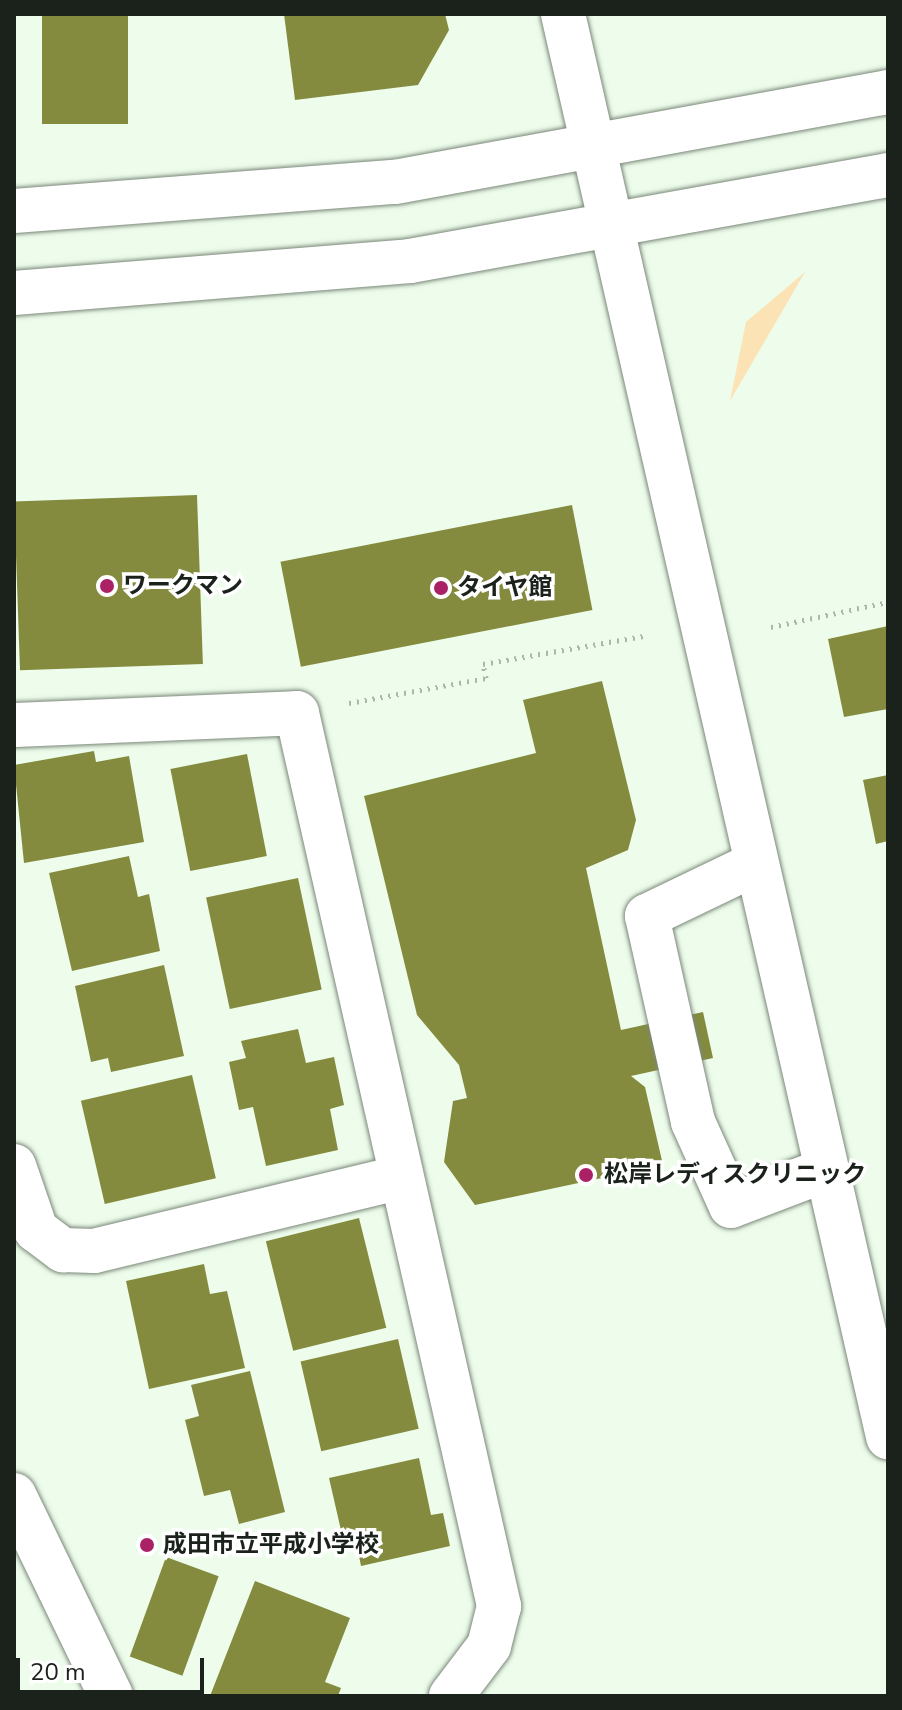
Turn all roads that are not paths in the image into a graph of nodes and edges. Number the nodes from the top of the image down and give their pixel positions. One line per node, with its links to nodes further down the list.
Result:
1 (563, 14): 3 (street)
2 (888, 92): 3 (street)
3 (589, 144): 5 (street); 6 (street)
4 (888, 175): 6 (street)
5 (33, 210)
6 (607, 225): 7 (street); 9 (street)
7 (14, 293)
8 (14, 725): 12 (street)
9 (755, 864): 11 (street); 11 (street)
10 (14, 1166): 12 (street)
11 (826, 1170): 13 (street)
12 (398, 1178): 16 (street)
13 (888, 1437)
14 (14, 1495): 15 (street)
15 (111, 1696)
16 (451, 1696)

